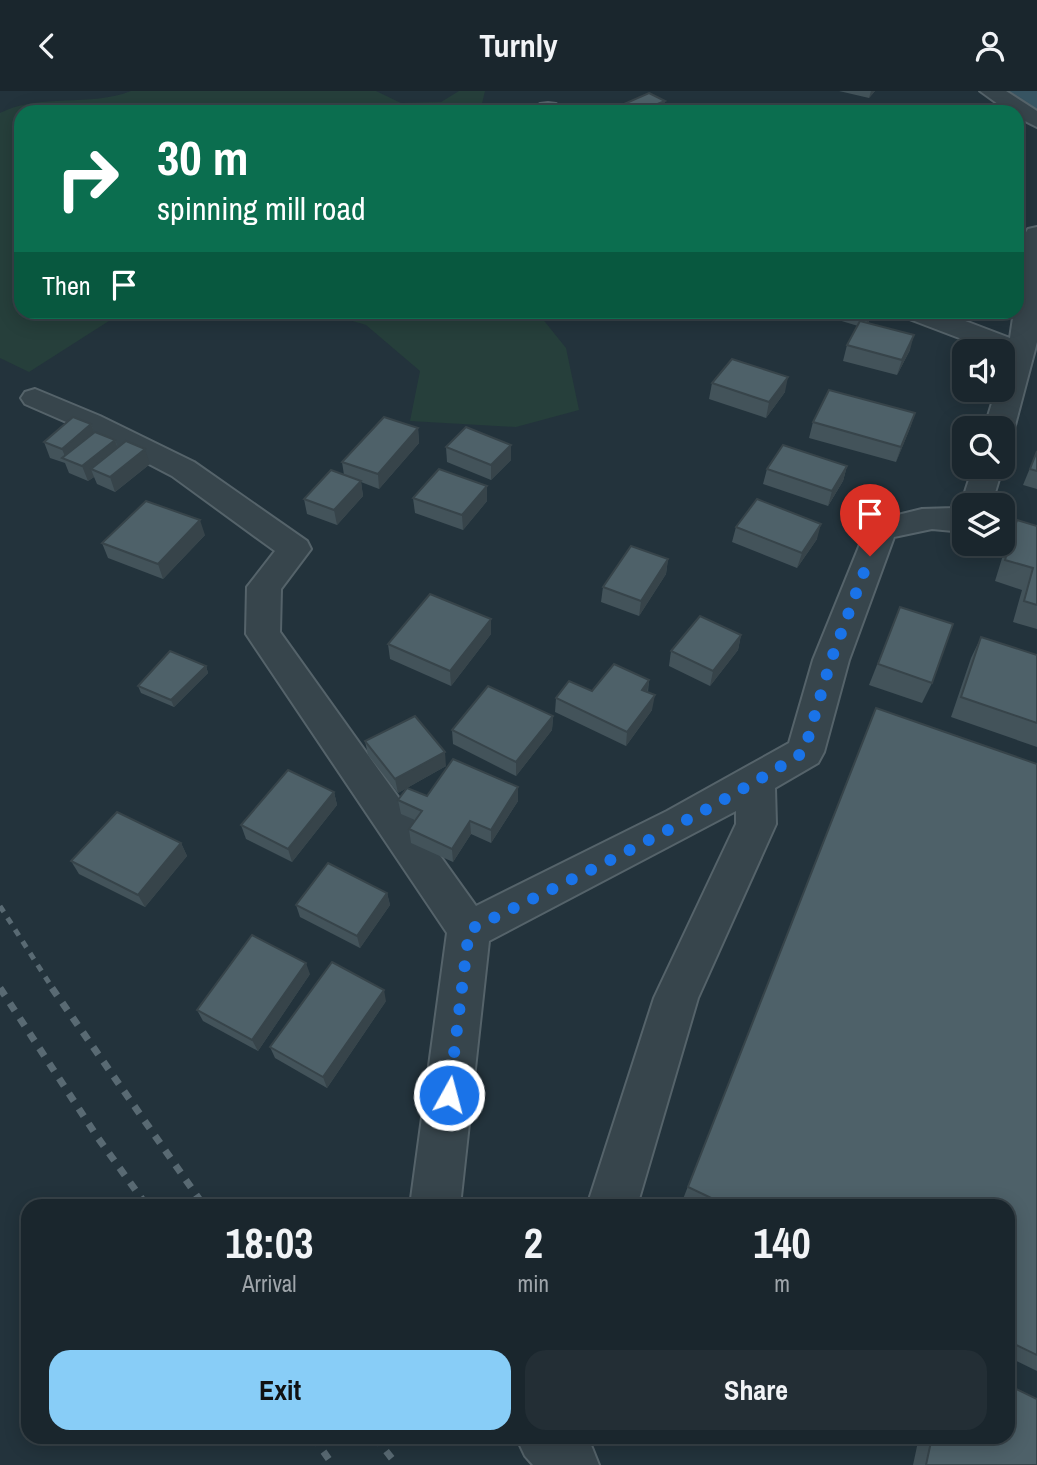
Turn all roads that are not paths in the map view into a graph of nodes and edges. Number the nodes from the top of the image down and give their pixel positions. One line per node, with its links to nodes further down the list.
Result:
1 (991, 91): 2 (street)
2 (1013, 105)
3 (1037, 234): 5 (street)
4 (934, 319): 5 (street)
5 (1022, 352): 7 (street)
6 (35, 398): 12 (street)
7 (1003, 416)
8 (952, 514): 11 (street)
9 (1015, 534): 10 (street)
10 (1037, 540)
11 (742, 790): 12 (street); 14 (street)
12 (469, 930): 13 (street)
13 (436, 1199)
14 (614, 1199)
15 (550, 1444): 16 (street)
16 (570, 1465)

